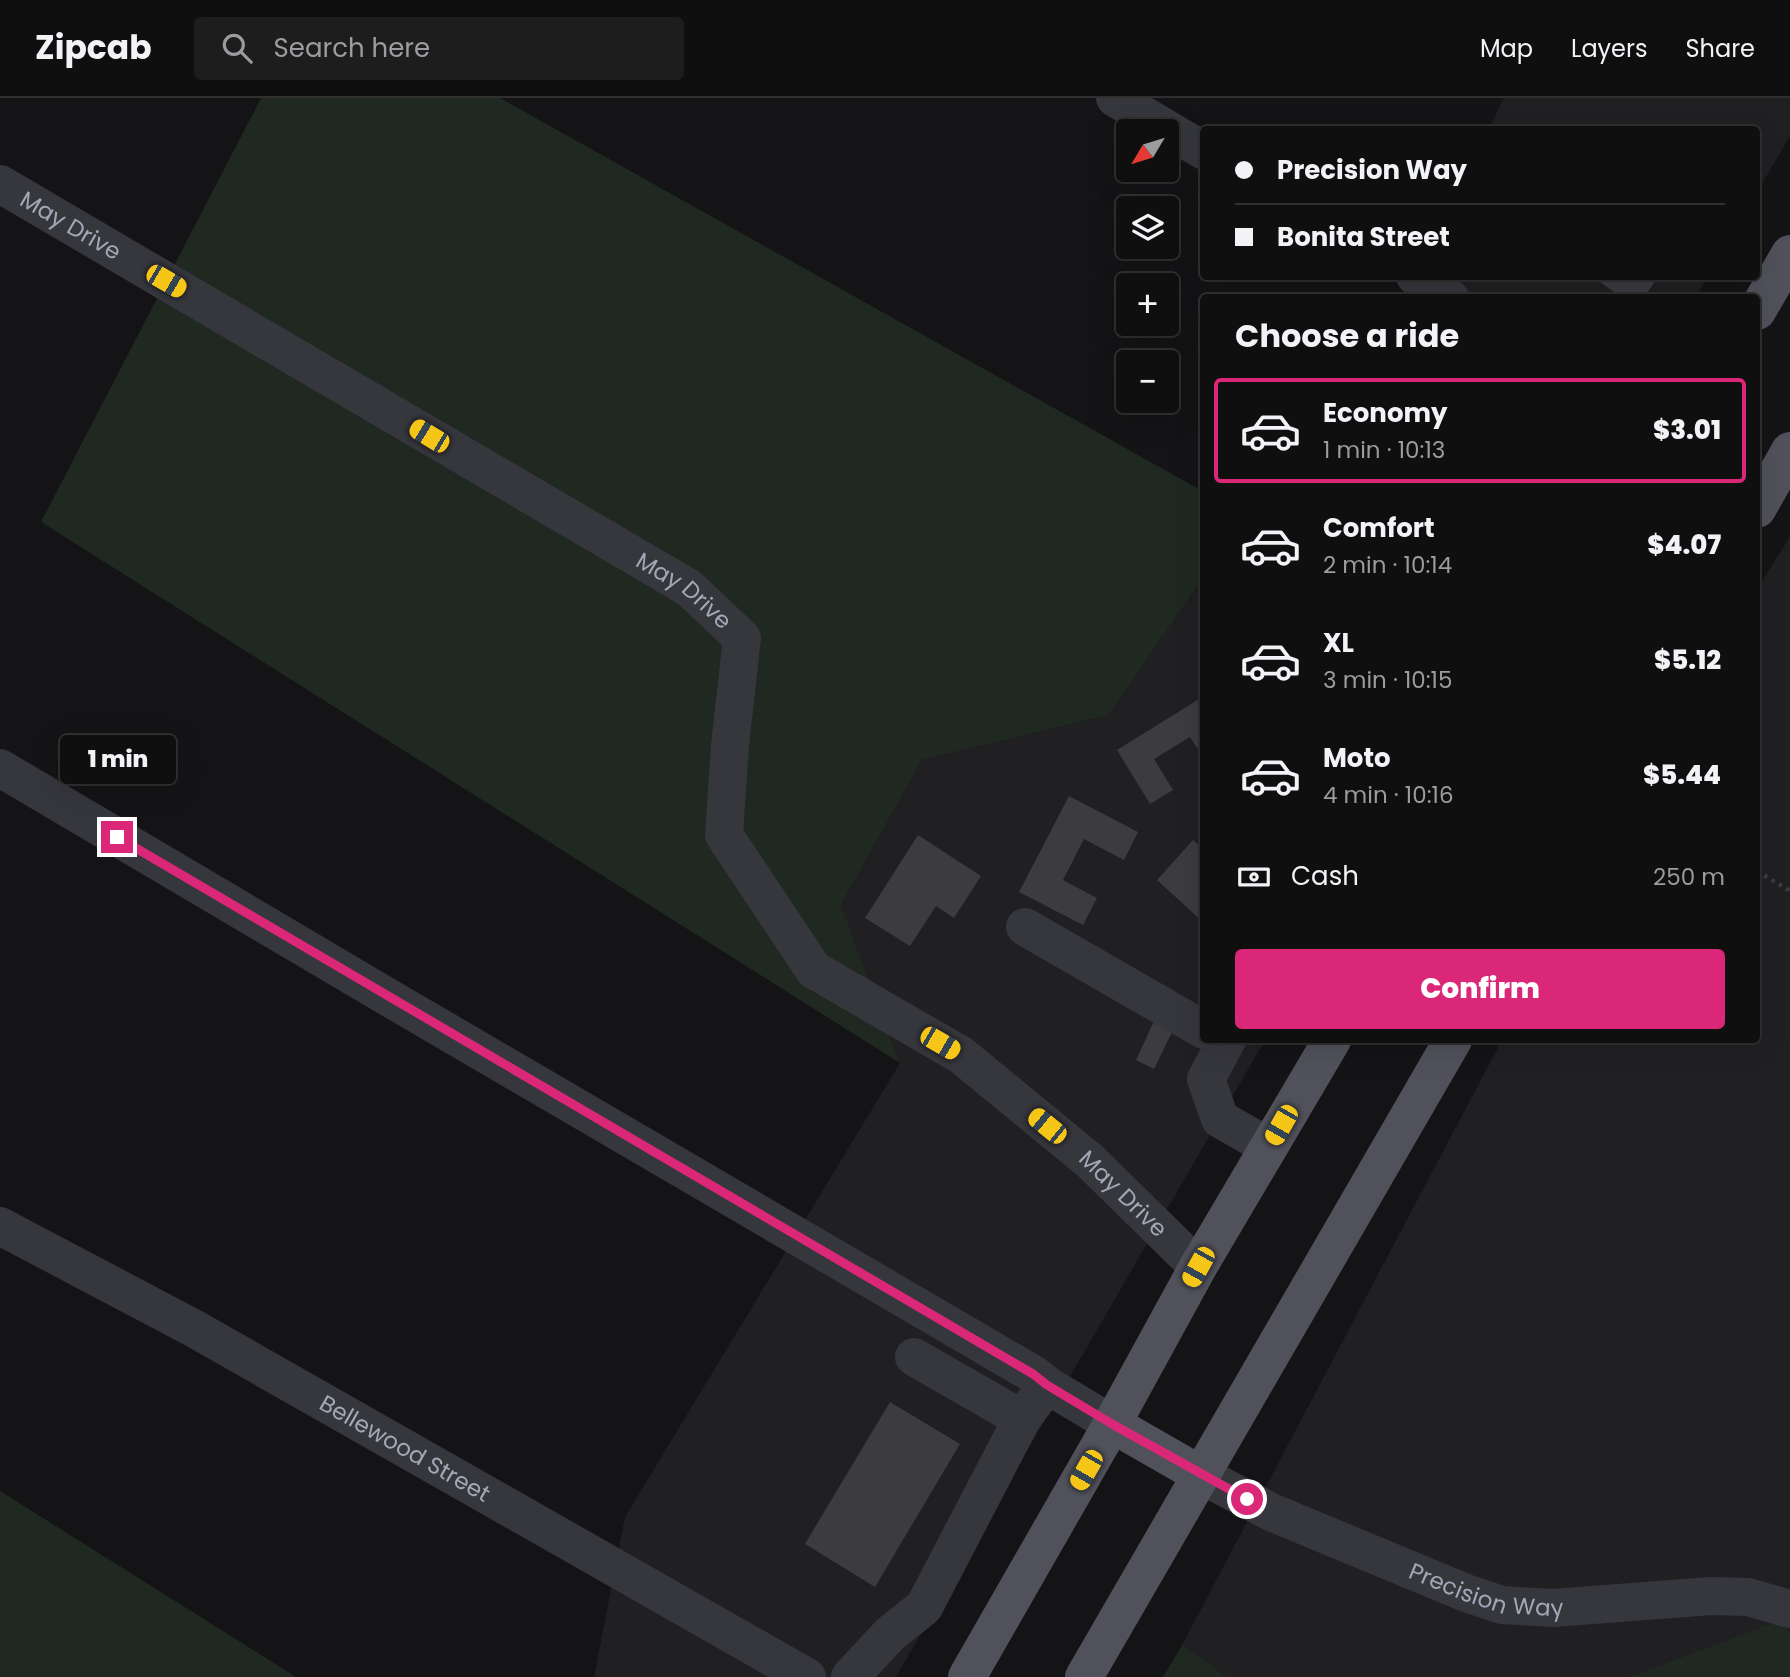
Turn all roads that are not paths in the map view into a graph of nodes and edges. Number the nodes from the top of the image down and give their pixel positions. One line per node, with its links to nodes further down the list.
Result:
1 (1115, 98): 2 (street)
2 (1200, 149)
3 (0, 184): 18 (street, May Drive)
4 (1790, 254): 7 (main road)
5 (1421, 280): 6 (street)
6 (1444, 294)
7 (1760, 306)
8 (1790, 451): 9 (main road)
9 (1760, 504)
10 (0, 768): 20 (street)
11 (1026, 927): 12 (street)
12 (1200, 1027)
13 (1217, 1043): 16 (street)
14 (1330, 1043): 16 (main road)
15 (1451, 1043): 23 (main road)
16 (1269, 1147): 18 (main road)
17 (0, 1226): 25 (street, Bellewood Street)
18 (1198, 1267): 22 (main road)
19 (914, 1357): 21 (street)
20 (1047, 1385): 21 (street); 22 (street)
21 (1022, 1419): 26 (street)
22 (1112, 1424): 23 (main road); 27 (main road)
23 (1201, 1475): 24 (street, Precision Way); 28 (main road)
24 (1790, 1609)
25 (807, 1677)
26 (850, 1677)
27 (967, 1677)
28 (1084, 1677)

